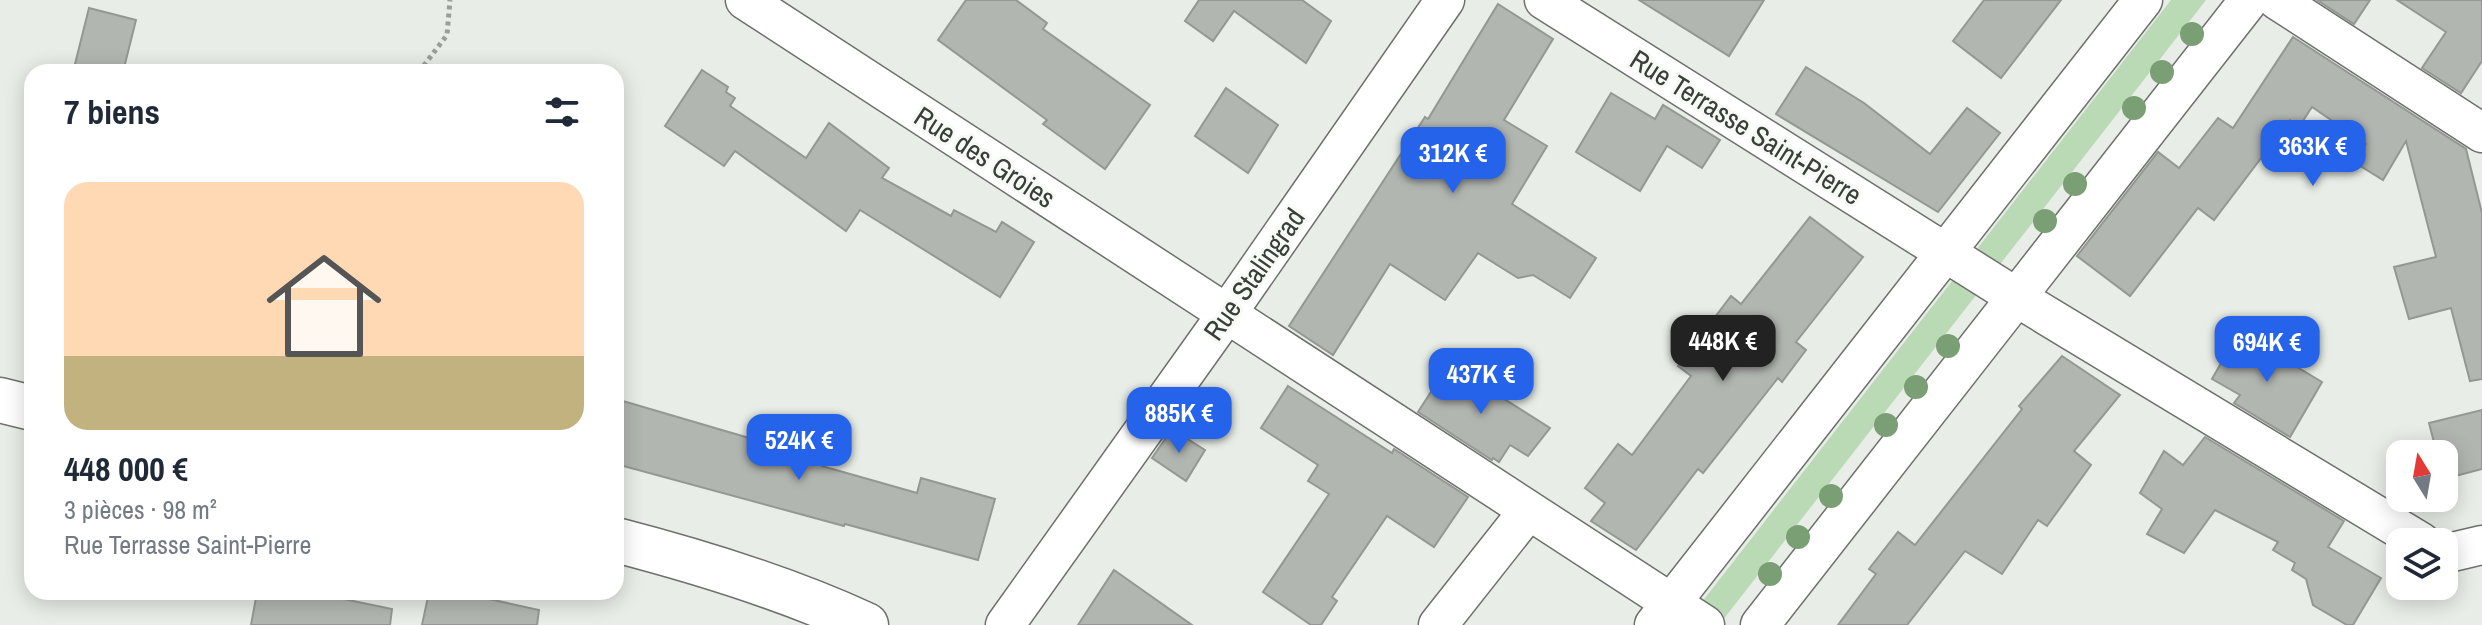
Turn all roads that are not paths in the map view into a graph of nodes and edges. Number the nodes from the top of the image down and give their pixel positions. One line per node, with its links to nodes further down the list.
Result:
1 (745, 0): 10 (street, Rue des Groies)
2 (1445, 0): 10 (street, Rue Stalingrad)
3 (1544, 0): 8 (street, Rue Terrasse Saint-Pierre)
4 (2143, 0): 8 (street)
5 (2249, 0): 9 (street)
6 (2277, 0): 7 (street)
7 (2482, 133)
8 (1947, 254): 9 (street, Rue Terrasse Saint-Pierre); 18 (street)
9 (2016, 297): 14 (street, Rue Terrasse Saint-Pierre); 23 (street)
10 (1226, 315): 13 (street); 20 (street, Rue Stalingrad)
11 (0, 400): 12 (main road)
12 (24, 406)
13 (1528, 511): 18 (street); 21 (street)
14 (2398, 528)
15 (624, 542): 19 (main road)
16 (2482, 545): 17 (street)
17 (2458, 551)
18 (1663, 614): 22 (street)
19 (866, 625)
20 (1005, 625)
21 (1438, 625)
22 (1705, 625)
23 (1760, 625)

